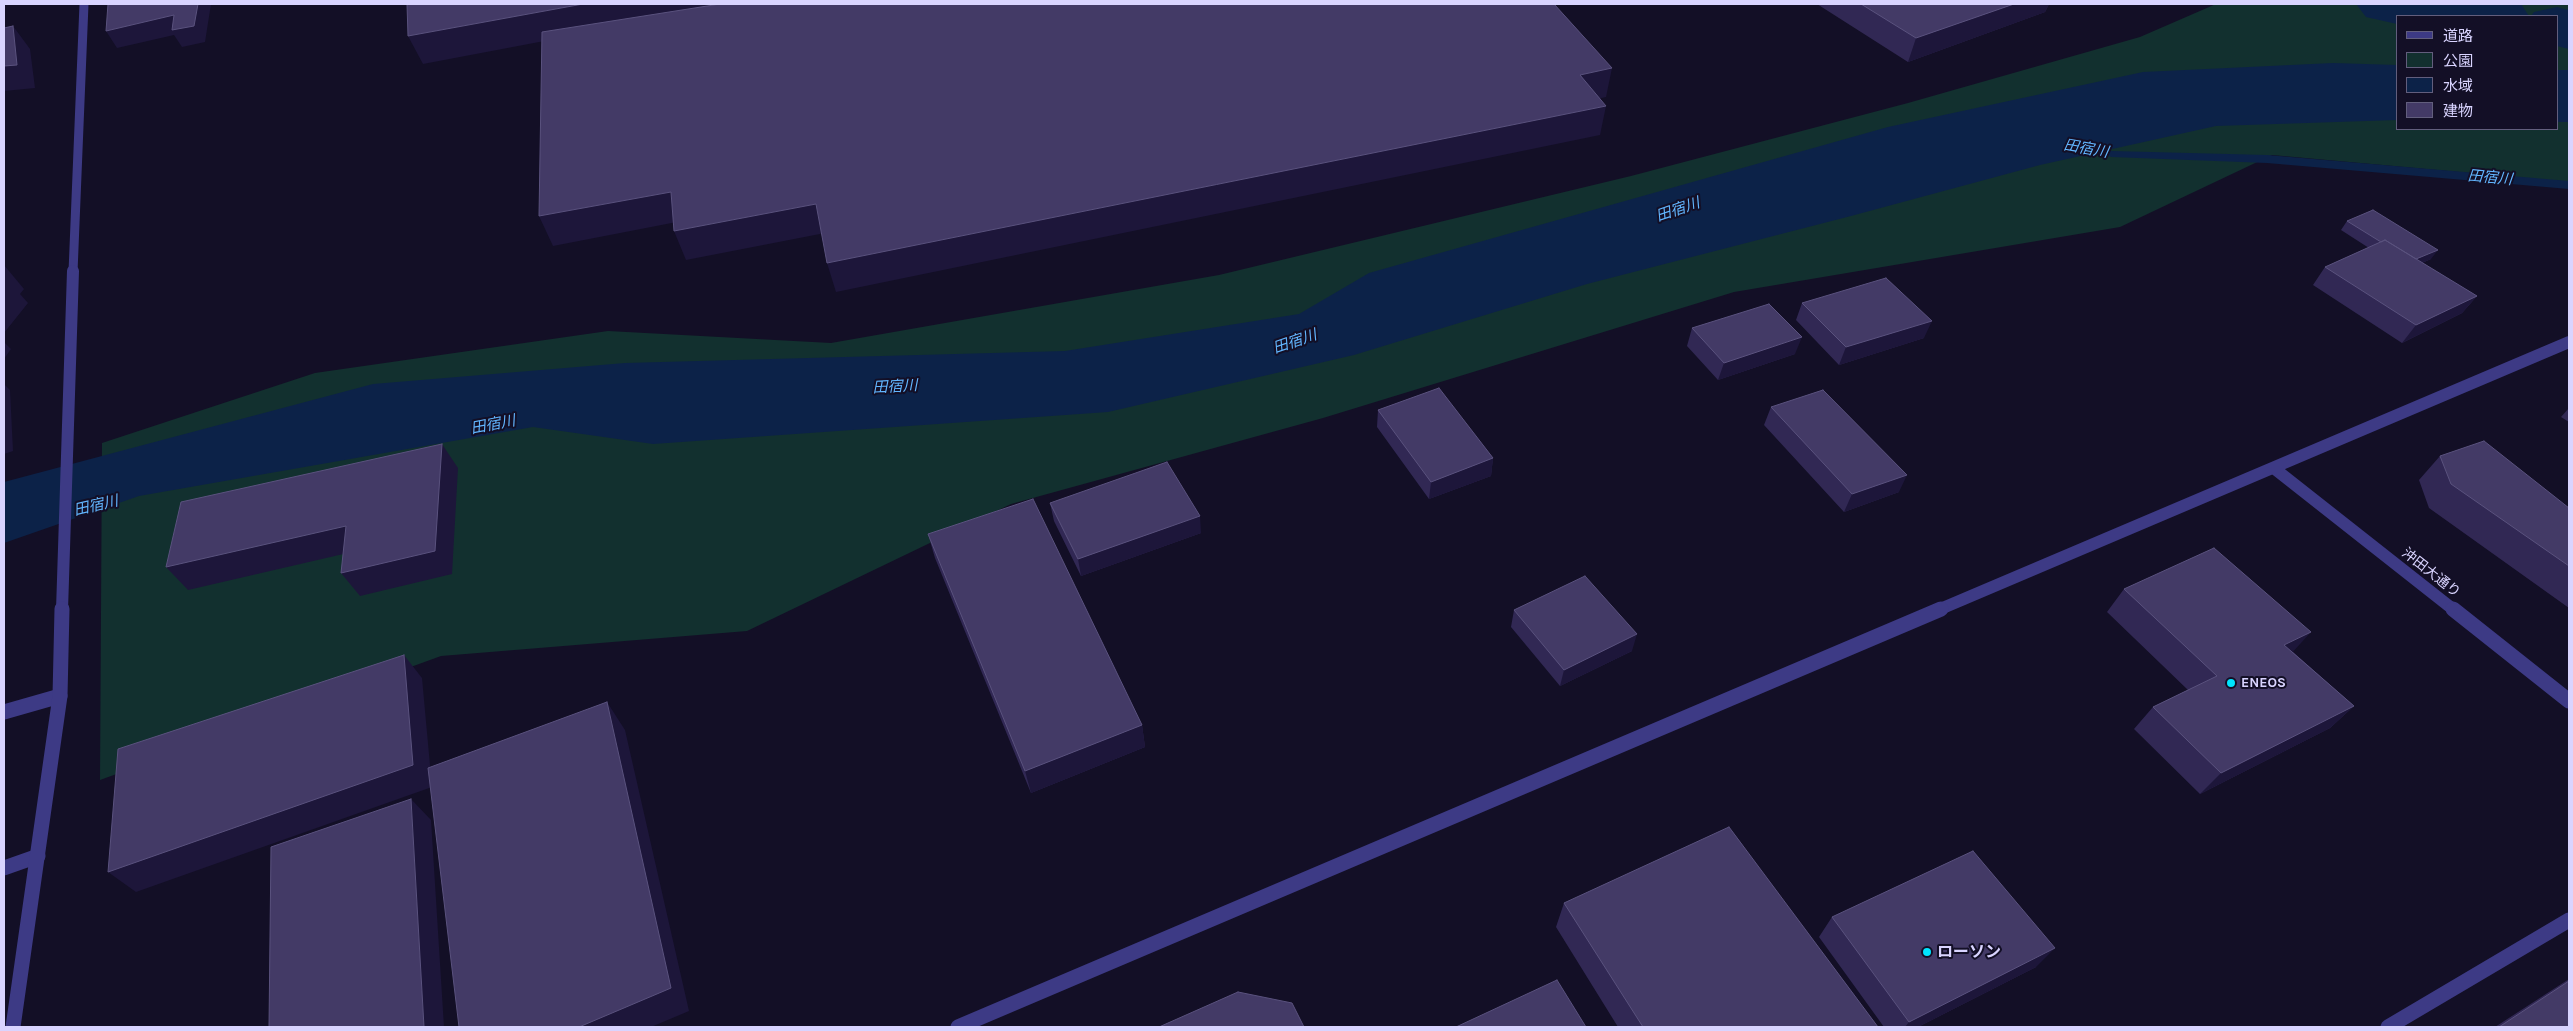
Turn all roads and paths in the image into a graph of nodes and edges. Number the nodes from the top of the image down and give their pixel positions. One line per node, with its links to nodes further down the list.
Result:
1 (84, 4): 4 (street)
2 (2569, 342): 3 (street)
3 (2275, 469): 5 (street, 沖田大通り); 11 (street)
4 (60, 696): 6 (street); 7 (street)
5 (2569, 701)
6 (4, 712)
7 (38, 856): 8 (street); 10 (street)
8 (4, 868)
9 (2569, 920): 12 (street)
10 (14, 1027)
11 (958, 1027)
12 (2388, 1027)

